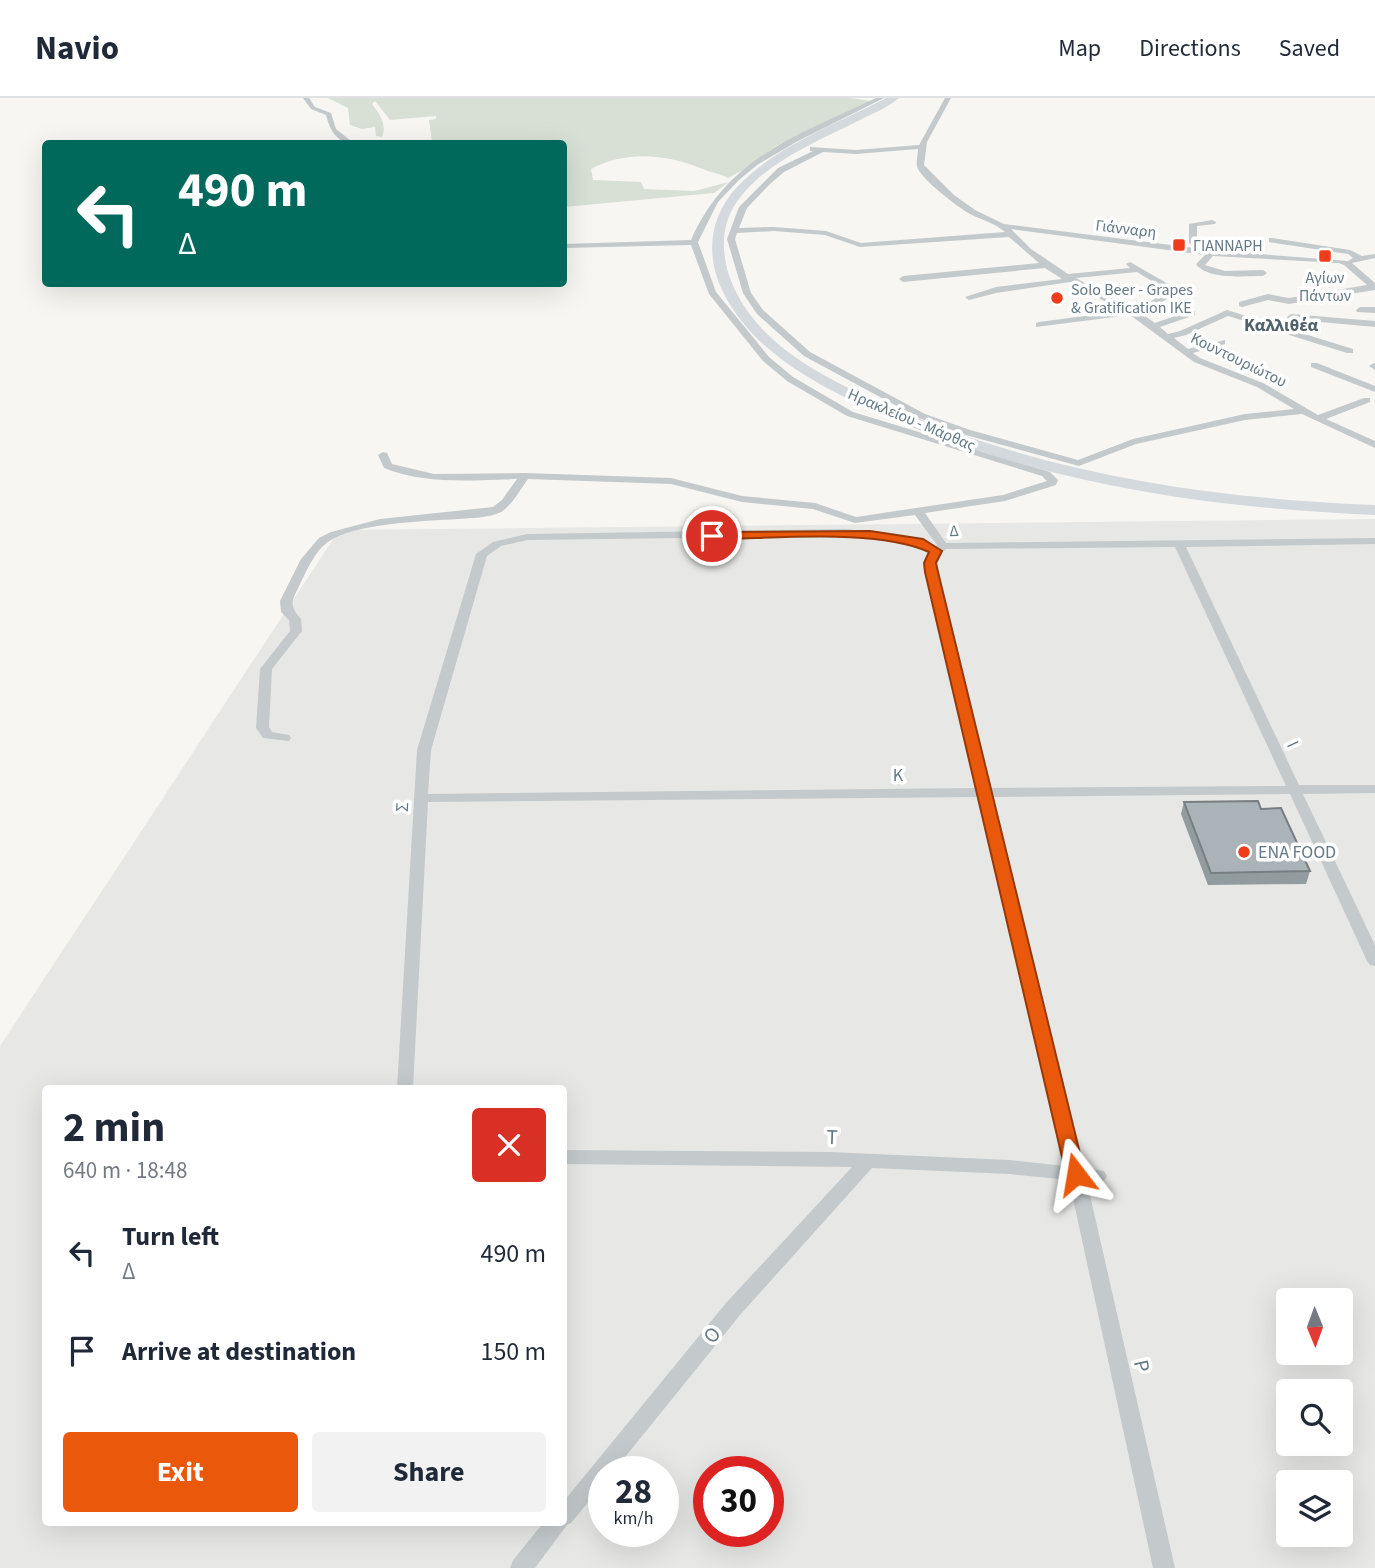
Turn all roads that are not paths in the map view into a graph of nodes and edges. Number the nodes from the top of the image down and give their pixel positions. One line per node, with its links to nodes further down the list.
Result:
1 (306, 98): 5 (street)
2 (881, 98): 6 (street)
3 (894, 98): 6 (main road, Ηρακλείου - Μάρθας)
4 (948, 98): 7 (street)
5 (347, 140)
6 (796, 146): 8 (street); 14 (street); 57 (main road, Ηρακλείου - Μάρθας)
7 (921, 147): 8 (street); 10 (street, Κουντουριώτου)
8 (821, 150): 11 (street)
9 (1212, 222): 18 (street)
10 (1003, 226): 12 (street, Κουντουριώτου); 16 (street, Γιάνναρη)
11 (734, 231): 12 (street); 50 (street)
12 (1012, 234): 23 (street, Κουντουριώτου)
13 (1272, 240): 20 (street)
14 (694, 242): 15 (street); 58 (street)
15 (567, 246)
16 (1156, 246): 17 (street); 18 (street, Γιάνναρη)
17 (1148, 252)
18 (1208, 253): 21 (street, Γιάνναρη); 25 (street)
19 (1375, 256): 20 (street)
20 (1360, 259): 21 (street)
21 (1347, 263): 27 (street)
22 (1130, 264): 24 (street)
23 (1046, 265): 28 (street); 29 (street, Κουντουριώτου)
24 (1140, 269): 29 (street); 35 (street)
25 (1263, 273)
26 (1375, 274): 27 (street)
27 (1363, 278): 30 (street)
28 (904, 279)
29 (1068, 279): 31 (street); 35 (street, Κουντουριώτου)
30 (1374, 287): 32 (street)
31 (969, 297)
32 (1242, 304)
33 (1360, 310): 34 (street)
34 (1375, 310)
35 (1132, 311): 39 (street); 41 (street, Κουντουριώτου)
36 (1192, 313): 41 (street)
37 (1291, 317): 38 (street)
38 (1375, 324)
39 (1040, 325)
40 (1308, 325): 42 (street)
41 (1153, 327): 43 (street, Κουντουριώτου)
42 (1375, 333)
43 (1166, 337): 45 (street); 46 (street, Κουντουριώτου)
44 (1222, 342): 46 (street)
45 (1350, 351)
46 (1186, 352): 50 (street, Κουντουριώτου)
47 (1314, 365): 48 (street)
48 (1375, 389)
49 (1367, 400): 51 (street)
50 (1304, 411): 51 (street, Κουντουριώτου)
51 (1317, 418): 53 (street, Κουντουριώτου)
52 (1375, 431): 53 (street)
53 (1358, 438): 54 (street, Κουντουριώτου)
54 (1375, 445)
55 (383, 456): 56 (street)
56 (525, 476): 58 (street); 63 (street)
57 (1375, 510)
58 (918, 511): 62 (street)
59 (1375, 541): 60 (street, Δ)
60 (1179, 543): 62 (street, Δ); 65 (street, Ι)
61 (497, 544): 62 (street, Δ); 67 (street, Σ)
62 (939, 548): 66 (street, Ρ)
63 (284, 738)
64 (1375, 789): 65 (street, Κ)
65 (1296, 790): 66 (street, Κ); 68 (street, Ι)
66 (983, 794): 67 (street, Κ); 72 (street, Ρ)
67 (422, 798): 69 (street, Σ)
68 (1375, 961)
69 (405, 1085)
70 (567, 1157): 71 (street, Τ)
71 (868, 1161): 72 (street, Τ); 74 (street, Ο)
72 (1076, 1174): 73 (street, Τ); 77 (street, Ρ)
73 (1098, 1175)
74 (567, 1512)
75 (555, 1526): 76 (street)
76 (521, 1568)
77 (1164, 1568)

